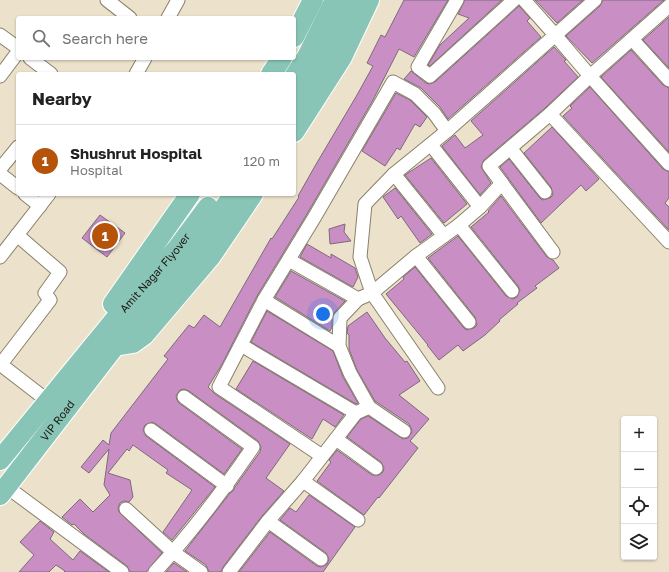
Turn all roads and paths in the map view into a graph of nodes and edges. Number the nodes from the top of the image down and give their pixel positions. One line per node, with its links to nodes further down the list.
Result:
1 (107, 0): 12 (street)
2 (178, 0): 13 (street)
3 (313, 0): 14 (main road)
4 (335, 0): 26 (main road)
5 (355, 0): 30 (main road)
6 (370, 0): 32 (main road)
7 (457, 0): 8 (street)
8 (514, 0)
9 (524, 0): 16 (street)
10 (595, 0): 16 (street)
11 (669, 6): 17 (street)
12 (127, 16)
13 (169, 16)
14 (296, 33)
15 (0, 35): 18 (street)
16 (556, 36): 28 (street); 33 (street)
17 (632, 39): 28 (street); 29 (street)
18 (16, 47)
19 (16, 55): 27 (street)
20 (33, 60): 23 (street)
21 (145, 60): 24 (street)
22 (281, 60): 25 (main road)
23 (48, 72)
24 (137, 72)
25 (272, 72)
26 (296, 74)
27 (0, 76)
28 (590, 76): 31 (street); 37 (street)
29 (669, 80)
30 (296, 100)
31 (550, 114): 36 (street); 55 (street)
32 (296, 129)
33 (447, 131): 34 (street); 59 (street)
34 (431, 145): 40 (street); 51 (street)
35 (16, 149): 38 (street)
36 (511, 149): 41 (street); 43 (street)
37 (669, 164)
38 (0, 169)
39 (0, 174): 42 (street)
40 (394, 174): 54 (street); 61 (street)
41 (502, 183): 51 (street); 56 (street)
42 (16, 186)
43 (545, 192)
44 (28, 196): 50 (street)
45 (47, 196): 50 (street)
46 (189, 196): 69 (main road)
47 (216, 196): 64 (main road, Amit Nagar Flyover)
48 (233, 196): 64 (main road, Amit Nagar Flyover)
49 (252, 196): 67 (main road)
50 (40, 206): 53 (street)
51 (480, 207): 52 (street)
52 (459, 225): 54 (street); 60 (street)
53 (17, 235): 58 (street); 70 (street)
54 (444, 236): 57 (street)
55 (669, 242)
56 (553, 252)
57 (416, 256): 61 (street); 65 (street)
58 (0, 257)
59 (289, 260): 62 (street); 63 (street)
60 (512, 291)
61 (372, 293): 62 (street); 71 (street)
62 (358, 299): 68 (street)
63 (264, 300): 66 (street); 68 (street)
64 (126, 318): 67 (main road, Amit Nagar Flyover); 69 (main road, Amit Nagar Flyover)
65 (469, 322)
66 (241, 345): 75 (street); 79 (street)
67 (115, 346): 84 (main road, VIP Road)
68 (339, 346): 74 (street)
69 (90, 350): 73 (main road, Amit Nagar Flyover)
70 (1, 364): 73 (street)
71 (438, 388)
72 (184, 397): 83 (street)
73 (48, 401): 80 (main road, VIP Road)
74 (369, 407): 75 (street); 77 (street)
75 (356, 413): 78 (street)
76 (151, 430): 83 (street)
77 (404, 431)
78 (336, 439): 79 (street); 81 (street)
79 (322, 456): 82 (street)
80 (0, 460)
81 (376, 468)
82 (303, 481): 86 (street); 87 (street)
83 (227, 486): 88 (street)
84 (3, 491): 90 (street)
85 (126, 509): 88 (street)
86 (358, 520)
87 (268, 521): 89 (street); 93 (street)
88 (173, 552): 91 (street); 92 (street)
89 (321, 558)
90 (122, 572)
91 (155, 572)
92 (201, 572)
93 (229, 572)

